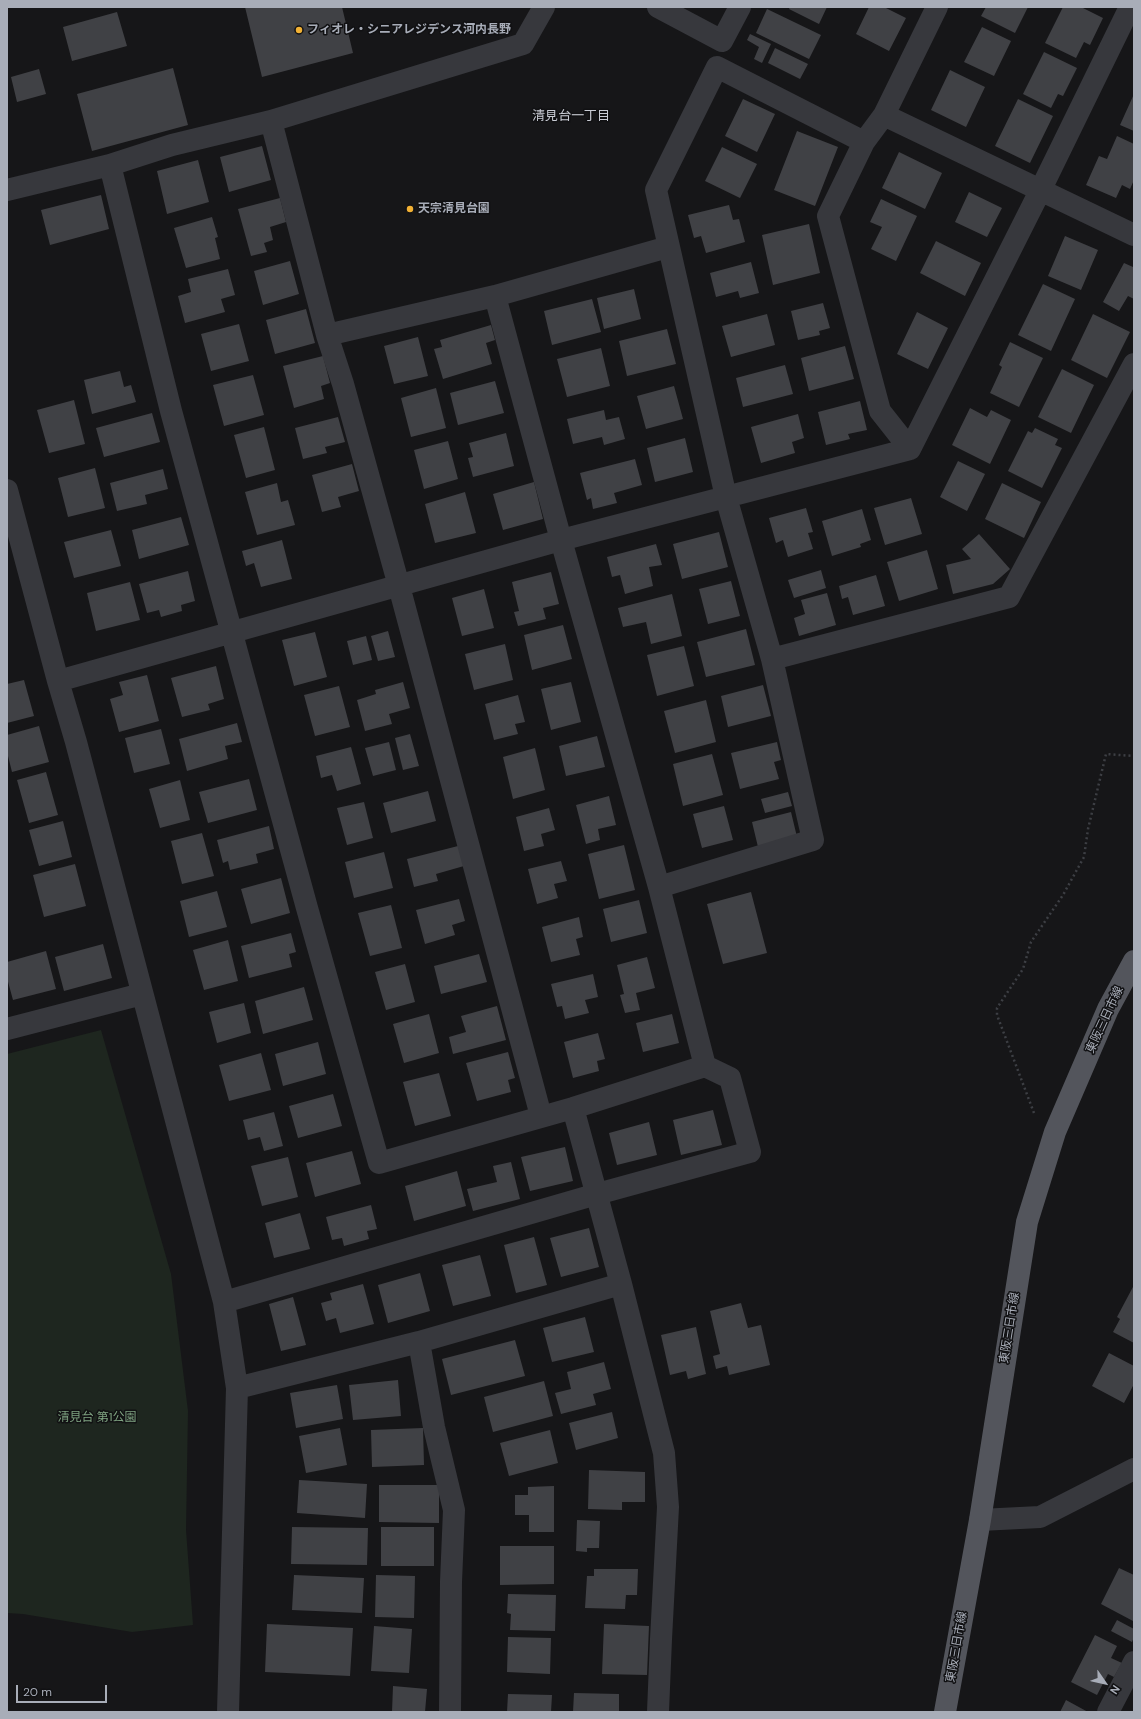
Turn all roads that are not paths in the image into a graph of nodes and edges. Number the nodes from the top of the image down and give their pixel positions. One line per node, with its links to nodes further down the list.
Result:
1 (544, 7): 7 (street)
2 (658, 7): 3 (street)
3 (740, 7)
4 (937, 7): 6 (street)
5 (1130, 7): 11 (street)
6 (884, 115): 8 (street); 11 (street)
7 (271, 122): 9 (street); 15 (street)
8 (864, 142): 13 (street); 17 (street)
9 (110, 165): 10 (street); 22 (street)
10 (7, 190)
11 (1040, 191): 12 (street); 17 (street)
12 (1134, 234)
13 (668, 247): 14 (street); 19 (street)
14 (495, 296): 15 (street); 20 (street)
15 (327, 335): 21 (street)
16 (1134, 364): 23 (street)
17 (910, 449): 19 (street)
18 (7, 490): 24 (street)
19 (726, 497): 20 (street); 23 (street)
20 (561, 540): 21 (street); 25 (street)
21 (399, 586): 22 (street); 31 (street)
22 (231, 632): 24 (street); 31 (street)
23 (772, 659): 25 (street)
24 (58, 681): 27 (street)
25 (659, 887): 29 (street)
26 (1134, 961): 38 (main road, 東阪三日市線)
27 (142, 994): 28 (street); 34 (street)
28 (7, 1029)
29 (705, 1066): 30 (street); 32 (street)
30 (573, 1108): 31 (street); 32 (street)
31 (541, 1116)
32 (597, 1194): 33 (street); 34 (street)
33 (621, 1284): 35 (street); 42 (street)
34 (224, 1302): 36 (street)
35 (419, 1342): 36 (street); 41 (street)
36 (237, 1388): 40 (street)
37 (1134, 1469): 38 (street)
38 (980, 1520): 43 (main road, 東阪三日市線)
39 (1134, 1662): 44 (street)
40 (228, 1712)
41 (450, 1712)
42 (658, 1712)
43 (945, 1712)
44 (1108, 1712)

